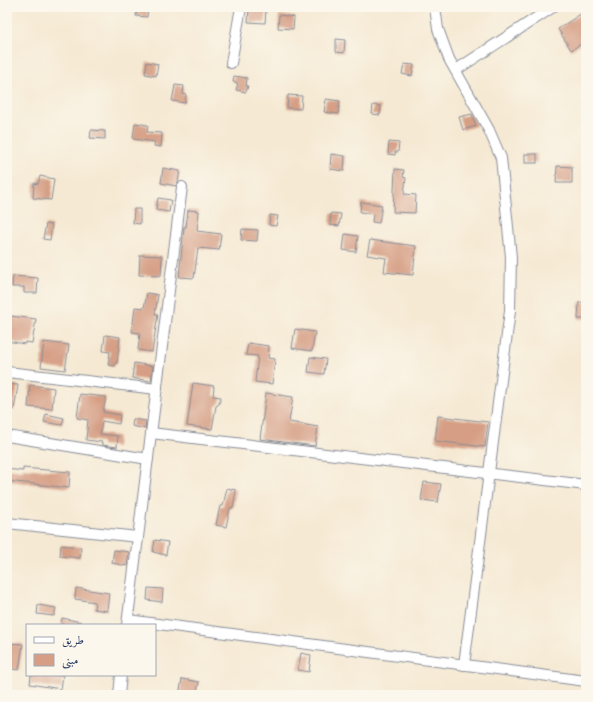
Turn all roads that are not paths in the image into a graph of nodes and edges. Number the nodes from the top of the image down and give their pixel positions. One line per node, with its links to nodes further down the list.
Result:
1 (241, 7): 4 (street)
2 (435, 7): 5 (street)
3 (553, 7): 5 (street)
4 (231, 63)
5 (456, 70): 12 (street)
6 (182, 187): 8 (street)
7 (7, 372): 8 (street)
8 (157, 389): 9 (street)
9 (151, 433): 11 (street); 12 (street)
10 (7, 436): 11 (street)
11 (148, 460): 15 (street)
12 (488, 473): 13 (street); 18 (street)
13 (586, 485)
14 (7, 523): 15 (street)
15 (138, 537): 16 (street)
16 (127, 623)
17 (156, 627): 18 (street)
18 (464, 665): 20 (street)
19 (121, 676): 21 (street)
20 (586, 681)
21 (119, 695)

